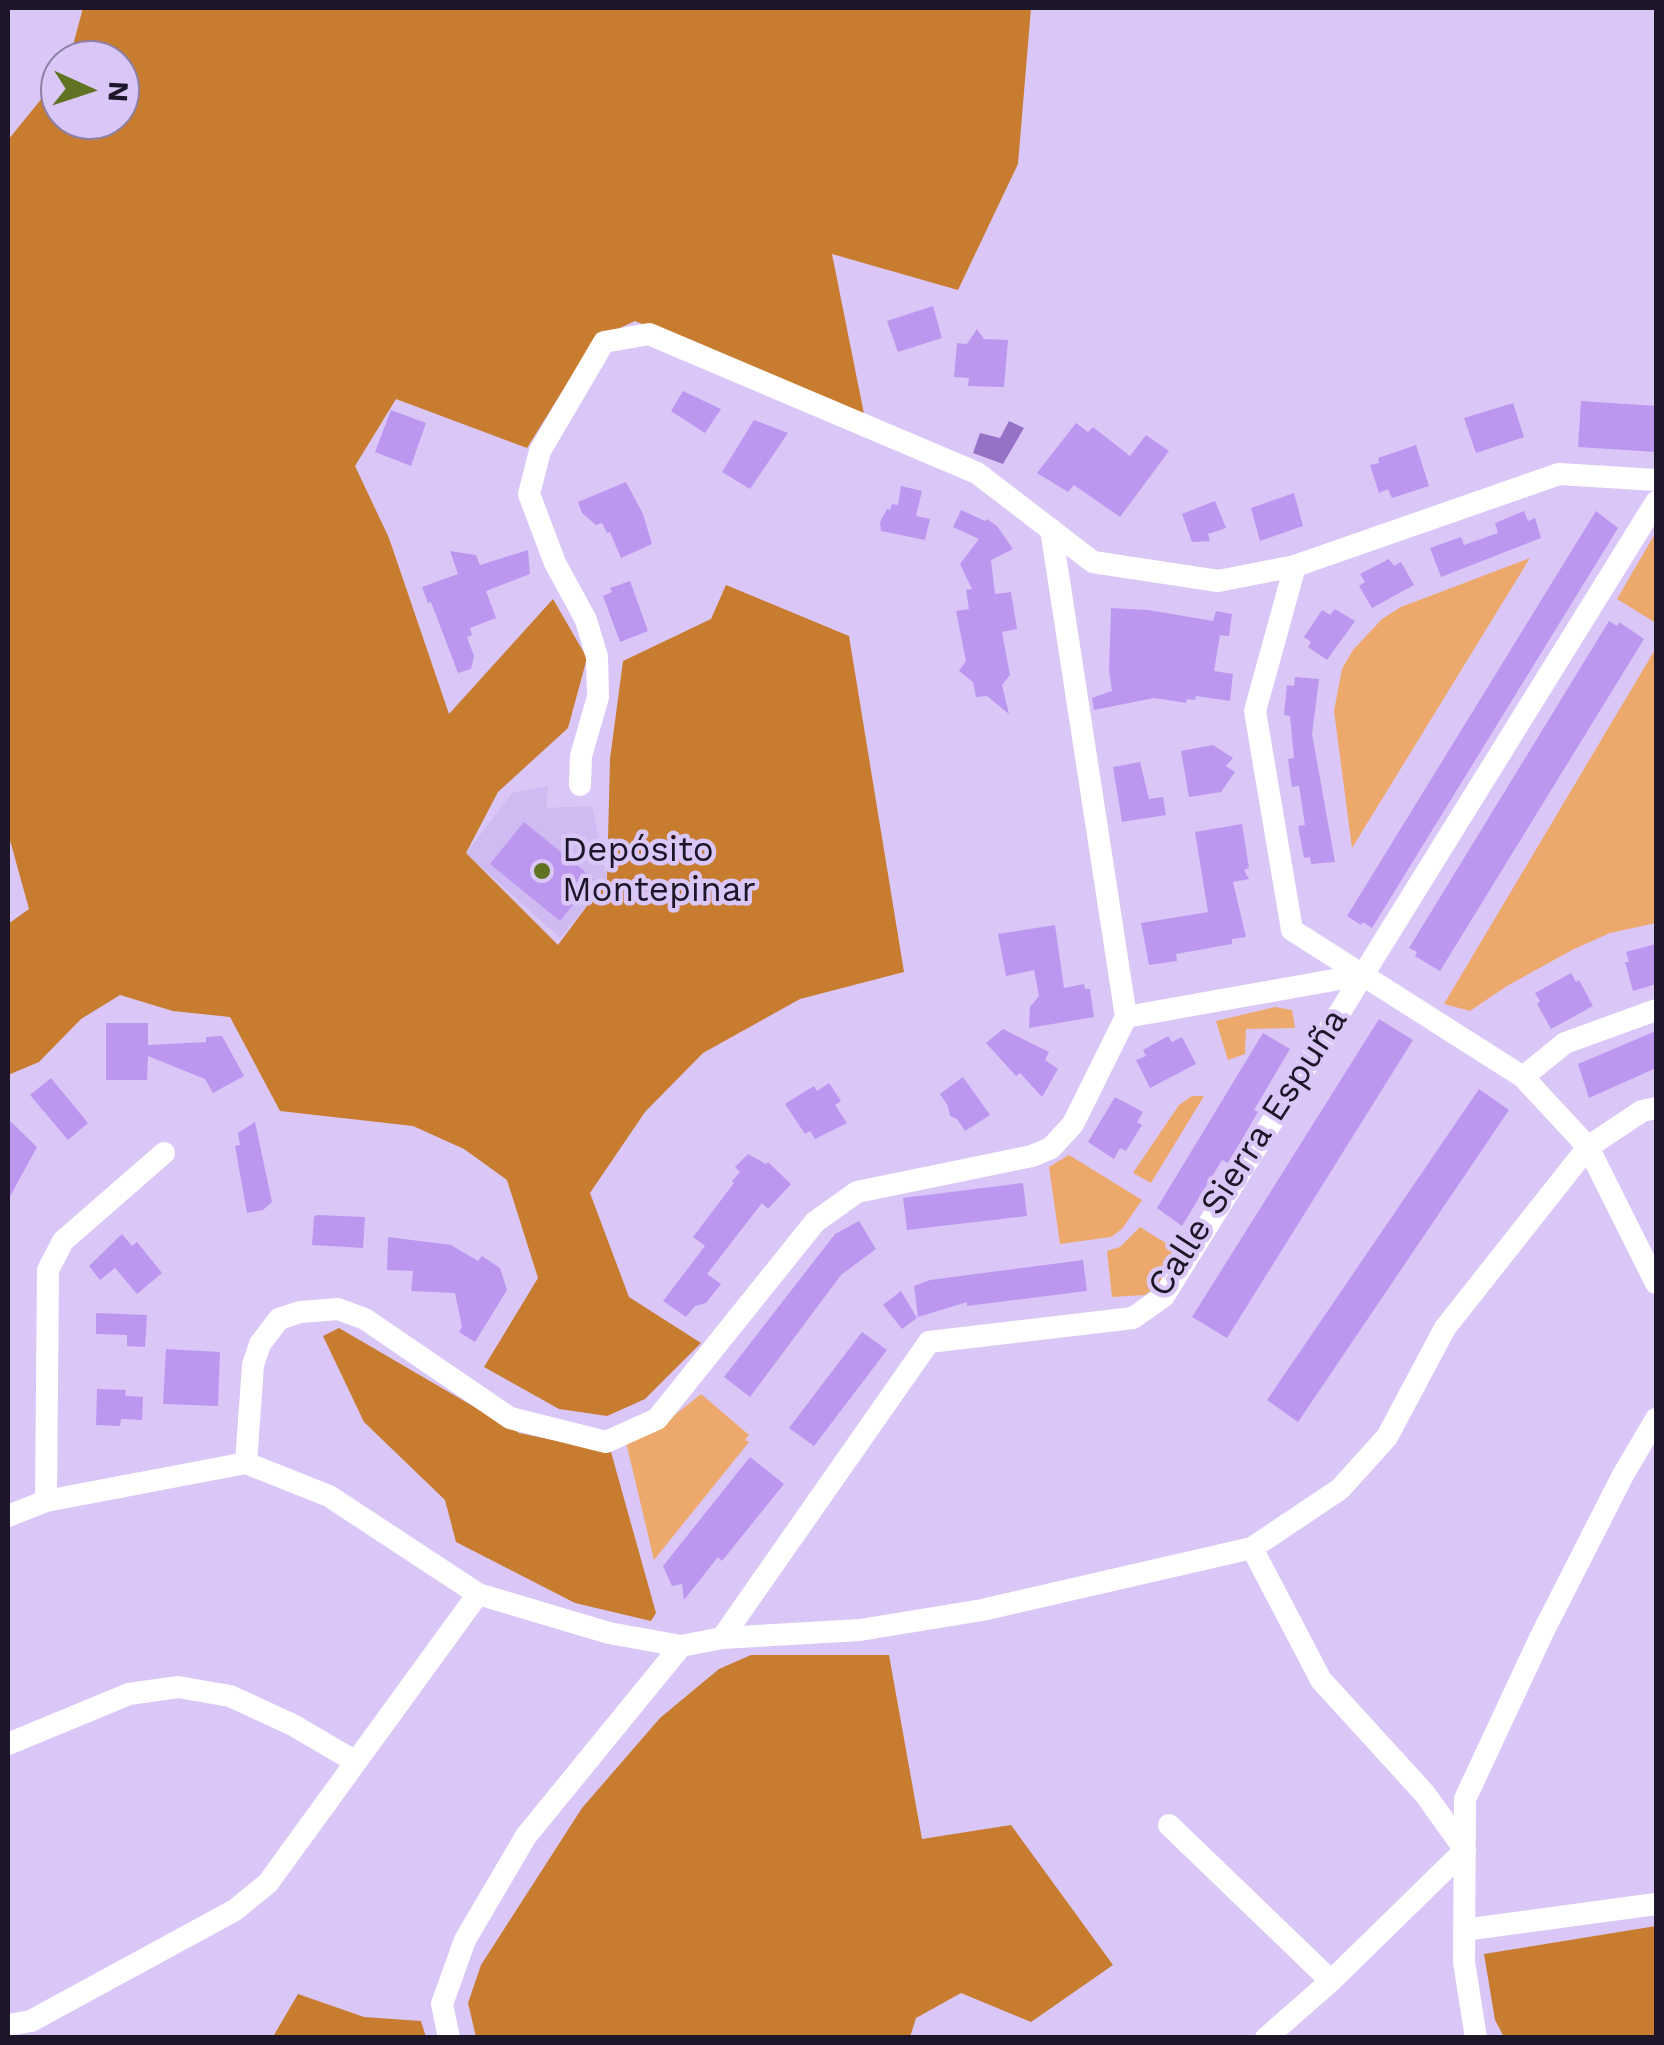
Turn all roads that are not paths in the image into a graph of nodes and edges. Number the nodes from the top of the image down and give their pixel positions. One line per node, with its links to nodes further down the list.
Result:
1 (1656, 480): 4 (street)
2 (1656, 502): 6 (street, Calle Sierra Espuña)
3 (1051, 529): 4 (street); 5 (street); 8 (street)
4 (1295, 566): 6 (street)
5 (580, 786)
6 (1362, 974): 8 (street); 9 (street); 20 (street, Calle Sierra Espuña)
7 (1656, 1010): 9 (street)
8 (1126, 1018): 15 (street)
9 (1523, 1076): 11 (street)
10 (1656, 1108): 11 (street)
11 (1588, 1147): 13 (street); 18 (street)
12 (164, 1153): 16 (street)
13 (1656, 1283)
14 (1656, 1420): 25 (street)
15 (246, 1463): 16 (street); 19 (street)
16 (46, 1501): 17 (street)
17 (8, 1516)
18 (1252, 1548): 20 (street); 25 (street)
19 (478, 1594): 21 (street); 23 (street)
20 (722, 1638): 21 (street)
21 (681, 1646): 30 (street)
22 (8, 1744): 23 (street)
23 (356, 1762): 29 (street)
24 (1169, 1826): 28 (street)
25 (1465, 1850): 27 (street); 28 (street)
26 (1656, 1904): 27 (street)
27 (1464, 1930): 32 (street)
28 (1331, 1981): 31 (street)
29 (8, 2025)
30 (449, 2038)
31 (1266, 2038)
32 (1476, 2038)

